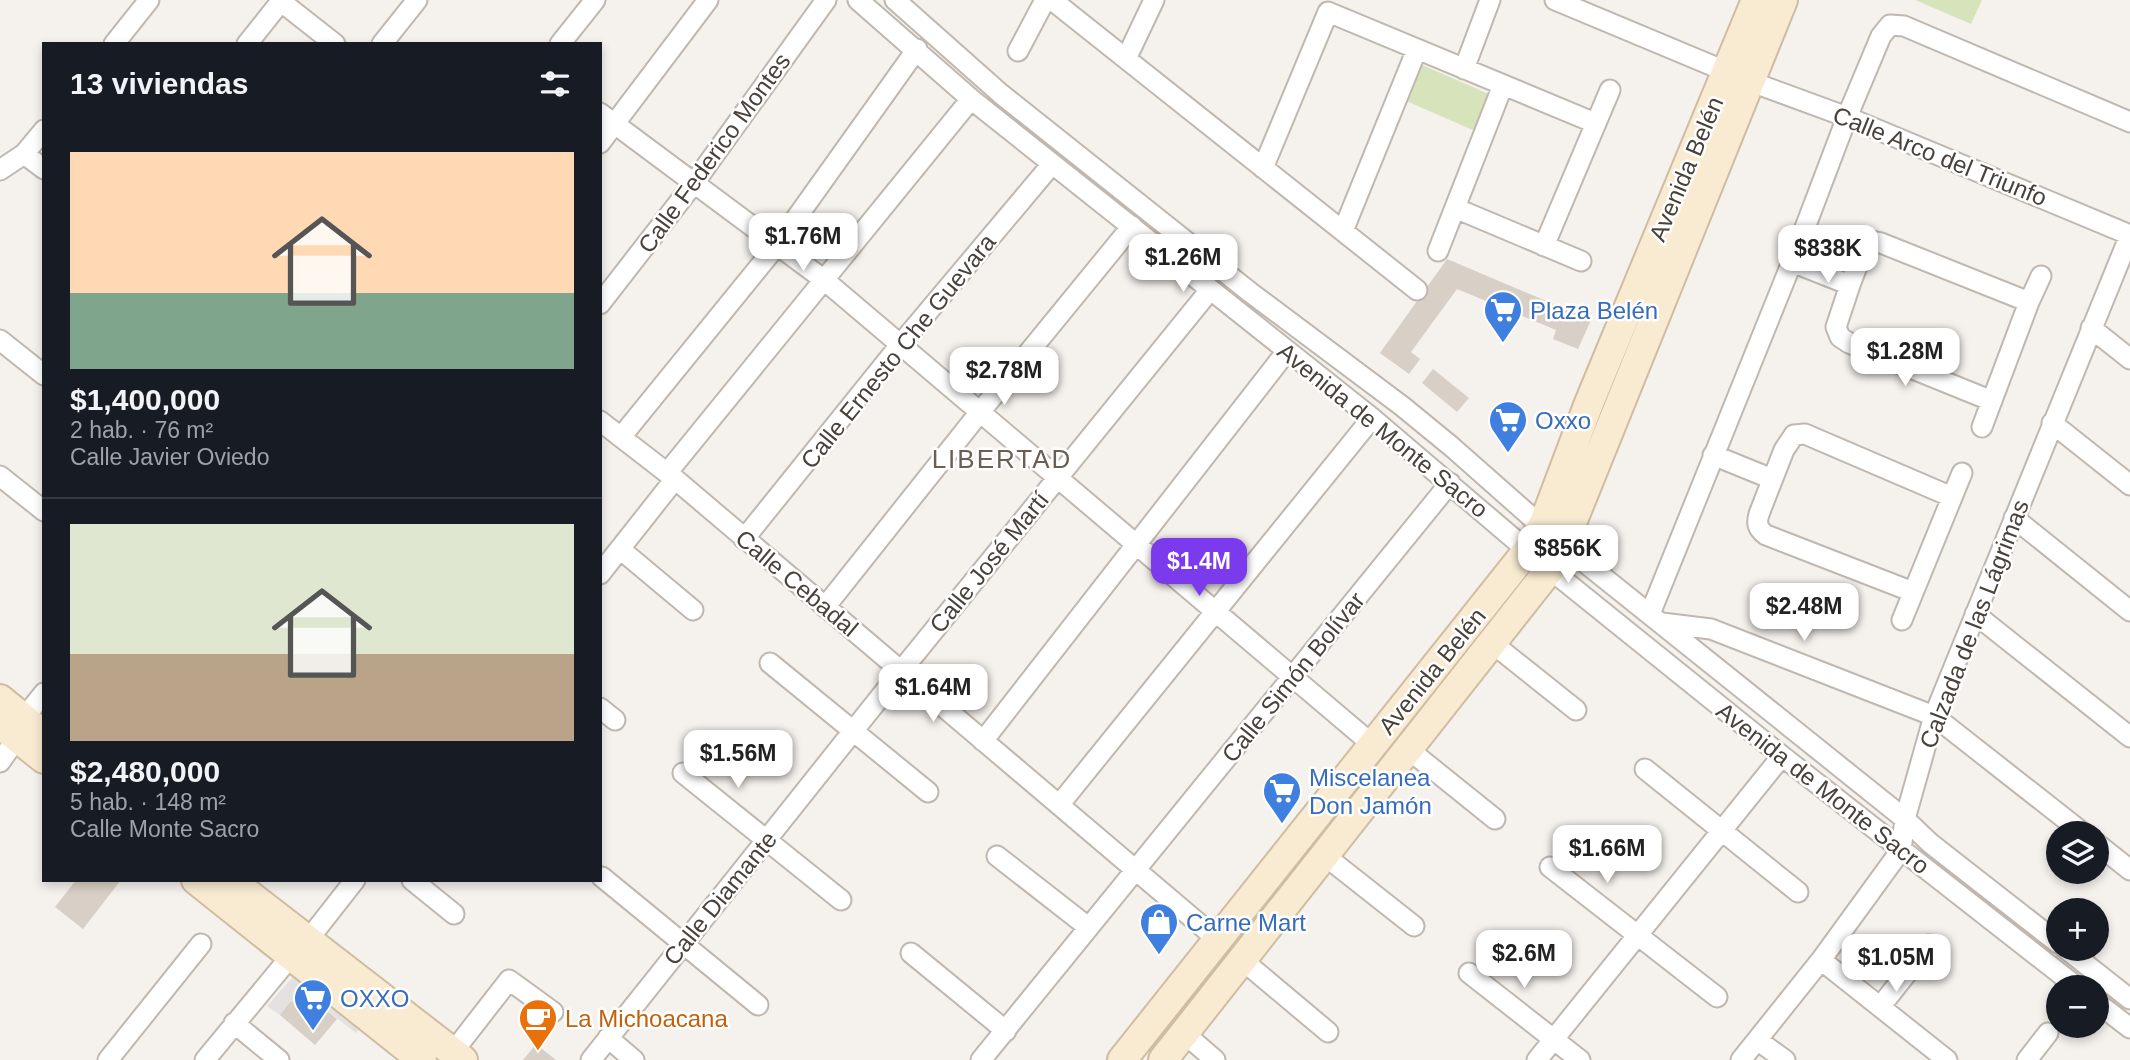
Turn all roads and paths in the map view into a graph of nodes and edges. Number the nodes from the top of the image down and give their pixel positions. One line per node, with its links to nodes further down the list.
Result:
1 (149, 0): 16 (street)
2 (416, 0): 19 (street)
3 (595, 0): 20 (street)
4 (708, 0): 31 (street)
5 (826, 0): 41 (street, Calle Federico Montes)
6 (858, 0): 21 (street, Avenida de Monte Sacro)
7 (895, 0): 82 (street, Avenida de Monte Sacro)
8 (1045, 0): 23 (street)
9 (1052, 0): 24 (street)
10 (1154, 0): 24 (street)
11 (1490, 0): 25 (street)
12 (1555, 0): 26 (street, Calle Arco del Triunfo)
13 (1756, 0): 26 (main road, Avenida Belén)
14 (1783, 0): 26 (main road, Avenida Belén)
15 (281, 1): 17 (street); 18 (street)
16 (116, 42)
17 (249, 42)
18 (332, 42)
19 (384, 42)
20 (562, 42)
21 (917, 49): 29 (street, Avenida de Monte Sacro); 46 (street)
22 (1418, 49): 25 (street); 39 (street); 44 (street)
23 (1018, 51)
24 (1126, 59): 39 (street)
25 (1464, 69): 27 (street)
26 (1738, 77): 30 (street, Calle Arco del Triunfo); 82 (main road, Avenida Belén); 87 (main road, Avenida Belén)
27 (1503, 85): 33 (street); 42 (street)
28 (1610, 90): 33 (street)
29 (971, 99): 37 (street, Avenida de Monte Sacro); 52 (street)
30 (1847, 117): 32 (street); 45 (street, Calle Arco del Triunfo); 50 (street)
31 (608, 118): 35 (street); 41 (street)
32 (2130, 122)
33 (1595, 123): 47 (street)
34 (42, 132): 36 (street)
35 (602, 137)
36 (24, 154): 38 (street); 40 (street)
37 (1052, 164): 43 (street, Avenida de Monte Sacro); 60 (street, Calle Ernesto Che Guevara)
38 (42, 168)
39 (1263, 168): 44 (street)
40 (0, 170)
41 (694, 183): 46 (street); 56 (street, Calle Federico Montes)
42 (1455, 208): 47 (street); 48 (street)
43 (1132, 226): 54 (street, Avenida de Monte Sacro); 65 (street)
44 (1343, 231): 55 (street)
45 (2130, 235): 58 (street, Calzada de las Lágrimas)
46 (777, 245): 52 (street); 70 (street)
47 (1544, 246): 49 (street)
48 (1437, 251)
49 (1581, 261)
50 (1792, 262): 53 (street); 71 (street)
51 (2041, 276): 57 (street)
52 (823, 279): 60 (street); 74 (street)
53 (1850, 285): 57 (street); 64 (street)
54 (1210, 290): 61 (street, Avenida de Monte Sacro); 75 (street, Calle José Martí)
55 (1417, 290)
56 (602, 301)
57 (2029, 302): 64 (street)
58 (2091, 328): 62 (street); 68 (street, Calzada de las Lágrimas)
59 (0, 340): 63 (street)
60 (900, 345): 65 (street); 83 (street, Calle Ernesto Che Guevara)
61 (1287, 351): 66 (street, Avenida de Monte Sacro); 84 (street)
62 (2130, 359)
63 (42, 373)
64 (1992, 401): 69 (street)
65 (979, 412): 75 (street); 90 (street)
66 (1372, 418): 77 (street, Avenida de Monte Sacro); 92 (street)
67 (602, 423): 70 (street, Calle Cebadal)
68 (2052, 423): 78 (street); 81 (street, Calzada de las Lágrimas)
69 (1982, 427)
70 (621, 437): 74 (street, Calle Cebadal)
71 (1713, 455): 76 (street); 95 (street)
72 (1962, 473): 79 (street)
73 (0, 476): 80 (street)
74 (671, 476): 83 (street, Calle Cebadal); 85 (street)
75 (1058, 478): 84 (street); 99 (street, Calle José Martí)
76 (1772, 479): 79 (street); 89 (street)
77 (1450, 483): 86 (street, Avenida de Monte Sacro); 100 (street, Calle Simón Bolívar)
78 (2130, 485)
79 (1952, 497): 89 (street)
80 (42, 509)
81 (2014, 518): 93 (street); 94 (street, Calzada de las Lágrimas)
82 (1542, 525): 86 (main road, Avenida Belén); 87 (street, Avenida de Monte Sacro)
83 (744, 539): 90 (street, Calle Cebadal)
84 (1136, 544): 92 (street); 108 (street)
85 (620, 549): 88 (street); 91 (street)
86 (1527, 551): 87 (street, Avenida de Monte Sacro); 109 (main road, Avenida Belén)
87 (1556, 557): 95 (street, Avenida de Monte Sacro); 97 (main road, Avenida Belén); 112 (street, Avenida de Monte Sacro)
88 (602, 572)
89 (1913, 592): 96 (street)
90 (825, 607): 99 (street, Calle Cebadal)
91 (692, 610)
92 (1214, 610): 100 (street); 117 (street)
93 (2130, 611)
94 (1975, 614): 104 (street, Calzada de las Lágrimas); 107 (street)
95 (1656, 618): 104 (street); 119 (street, Avenida de Monte Sacro)
96 (1902, 620)
97 (1492, 643): 103 (street); 110 (main road, Avenida Belén)
98 (770, 663): 106 (street)
99 (901, 671): 106 (street, Calle Diamante); 108 (street, Calle Cebadal)
100 (1294, 677): 109 (street); 128 (street, Calle Simón Bolívar)
101 (42, 696): 105 (street)
102 (0, 699): 105 (main road)
103 (1576, 710)
104 (1934, 716): 119 (street, Calzada de las Lágrimas); 120 (street)
105 (21, 729): 111 (main road); 113 (street)
106 (854, 730): 116 (street); 122 (street, Calle Diamante)
107 (2130, 737)
108 (983, 741): 117 (street, Calle Cebadal)
109 (1373, 745): 142 (main road, Avenida Belén)
110 (1408, 749): 118 (street); 125 (main road, Avenida Belén)
111 (42, 756)
112 (1782, 756): 121 (street); 123 (street, Avenida de Monte Sacro)
113 (0, 762)
114 (1645, 769): 121 (street)
115 (683, 773): 122 (street)
116 (929, 792)
117 (1059, 805): 128 (street, Calle Cebadal)
118 (1495, 819)
119 (1905, 819): 123 (street, Calzada de las Lágrimas); 140 (street, Avenida de Monte Sacro)
120 (2068, 821)
121 (1721, 831): 135 (street); 141 (street)
122 (767, 839): 136 (street); 144 (street, Calle Diamante)
123 (1900, 850): 149 (street, Calzada de las Lágrimas); 152 (street, Avenida de Monte Sacro)
124 (2109, 854): 129 (street)
125 (1324, 855): 138 (street); 148 (main road, Avenida Belén)
126 (997, 856): 139 (street)
127 (1550, 867): 141 (street)
128 (1135, 870): 139 (street, Calle Simón Bolívar); 142 (street, Calle Cebadal)
129 (2130, 870)
130 (602, 877): 144 (street)
131 (199, 882): 146 (main road)
132 (232, 882): 146 (main road)
133 (353, 882): 146 (street)
134 (414, 882): 137 (street)
135 (1798, 892)
136 (841, 900)
137 (454, 914)
138 (1413, 926)
139 (1088, 927): 161 (street, Calle Simón Bolívar)
140 (2046, 934)
141 (1639, 936): 153 (street); 166 (street)
142 (1216, 939): 176 (main road, Avenida Belén)
143 (201, 944): 169 (street)
144 (683, 944): 155 (street); 165 (street, Calle Diamante)
145 (1929, 945): 156 (street)
146 (299, 948): 159 (street); 168 (main road); 172 (main road)
147 (911, 953): 161 (street)
148 (1241, 959): 162 (street); 163 (main road, Avenida Belén)
149 (1821, 960): 156 (street); 167 (street, Calzada de las Lágrimas)
150 (2082, 961): 154 (street)
151 (1469, 973): 166 (street)
152 (2061, 975)
153 (1717, 997)
154 (2130, 999)
155 (758, 1005)
156 (1880, 1007): 183 (street)
157 (553, 1012): 168 (street)
158 (2109, 1012): 160 (street)
159 (234, 1023): 170 (street); 171 (street)
160 (2130, 1028)
161 (1006, 1031): 175 (street, Calle Simón Bolívar)
162 (1328, 1032)
163 (1185, 1034): 177 (main road, Avenida Belén); 178 (street)
164 (2046, 1036): 184 (street)
165 (608, 1038): 173 (street, Calle Diamante); 174 (street)
166 (1553, 1039): 179 (street); 180 (street)
167 (1757, 1040): 181 (street, Calzada de las Lágrimas); 182 (street)
168 (458, 1056)
169 (108, 1060)
170 (205, 1060)
171 (279, 1060)
172 (422, 1060)
173 (591, 1060)
174 (634, 1060)
175 (981, 1060)
176 (1122, 1060)
177 (1163, 1060)
178 (1215, 1060)
179 (1538, 1060)
180 (1580, 1060)
181 (1741, 1060)
182 (1785, 1060)
183 (1947, 1060)
184 (2027, 1060)

